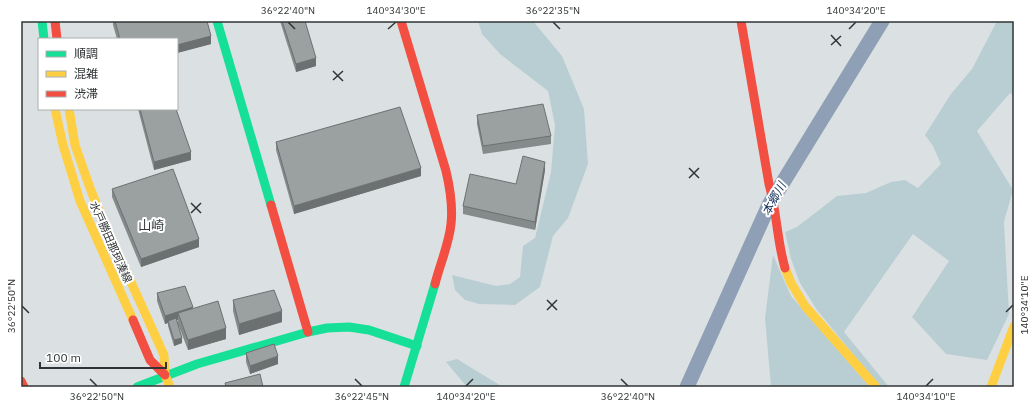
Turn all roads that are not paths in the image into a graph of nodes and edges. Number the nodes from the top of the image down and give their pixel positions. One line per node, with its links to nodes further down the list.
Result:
1 (42, 21): 6 (street)
2 (55, 21): 7 (street)
3 (217, 21): 11 (street)
4 (401, 21): 12 (street)
5 (741, 21): 19 (street)
6 (44, 38)
7 (58, 38)
8 (55, 110): 13 (street, 水戸勝田那珂湊線)
9 (69, 110): 13 (street, 水戸勝田那珂湊線)
10 (1014, 326): 20 (street)
11 (308, 332): 12 (street); 13 (street)
12 (417, 346): 18 (street)
13 (165, 375): 16 (street); 17 (street, 水戸勝田那珂湊線)
14 (21, 381): 15 (street)
15 (24, 387)
16 (137, 387)
17 (170, 387)
18 (404, 387)
19 (876, 387)
20 (992, 387)

